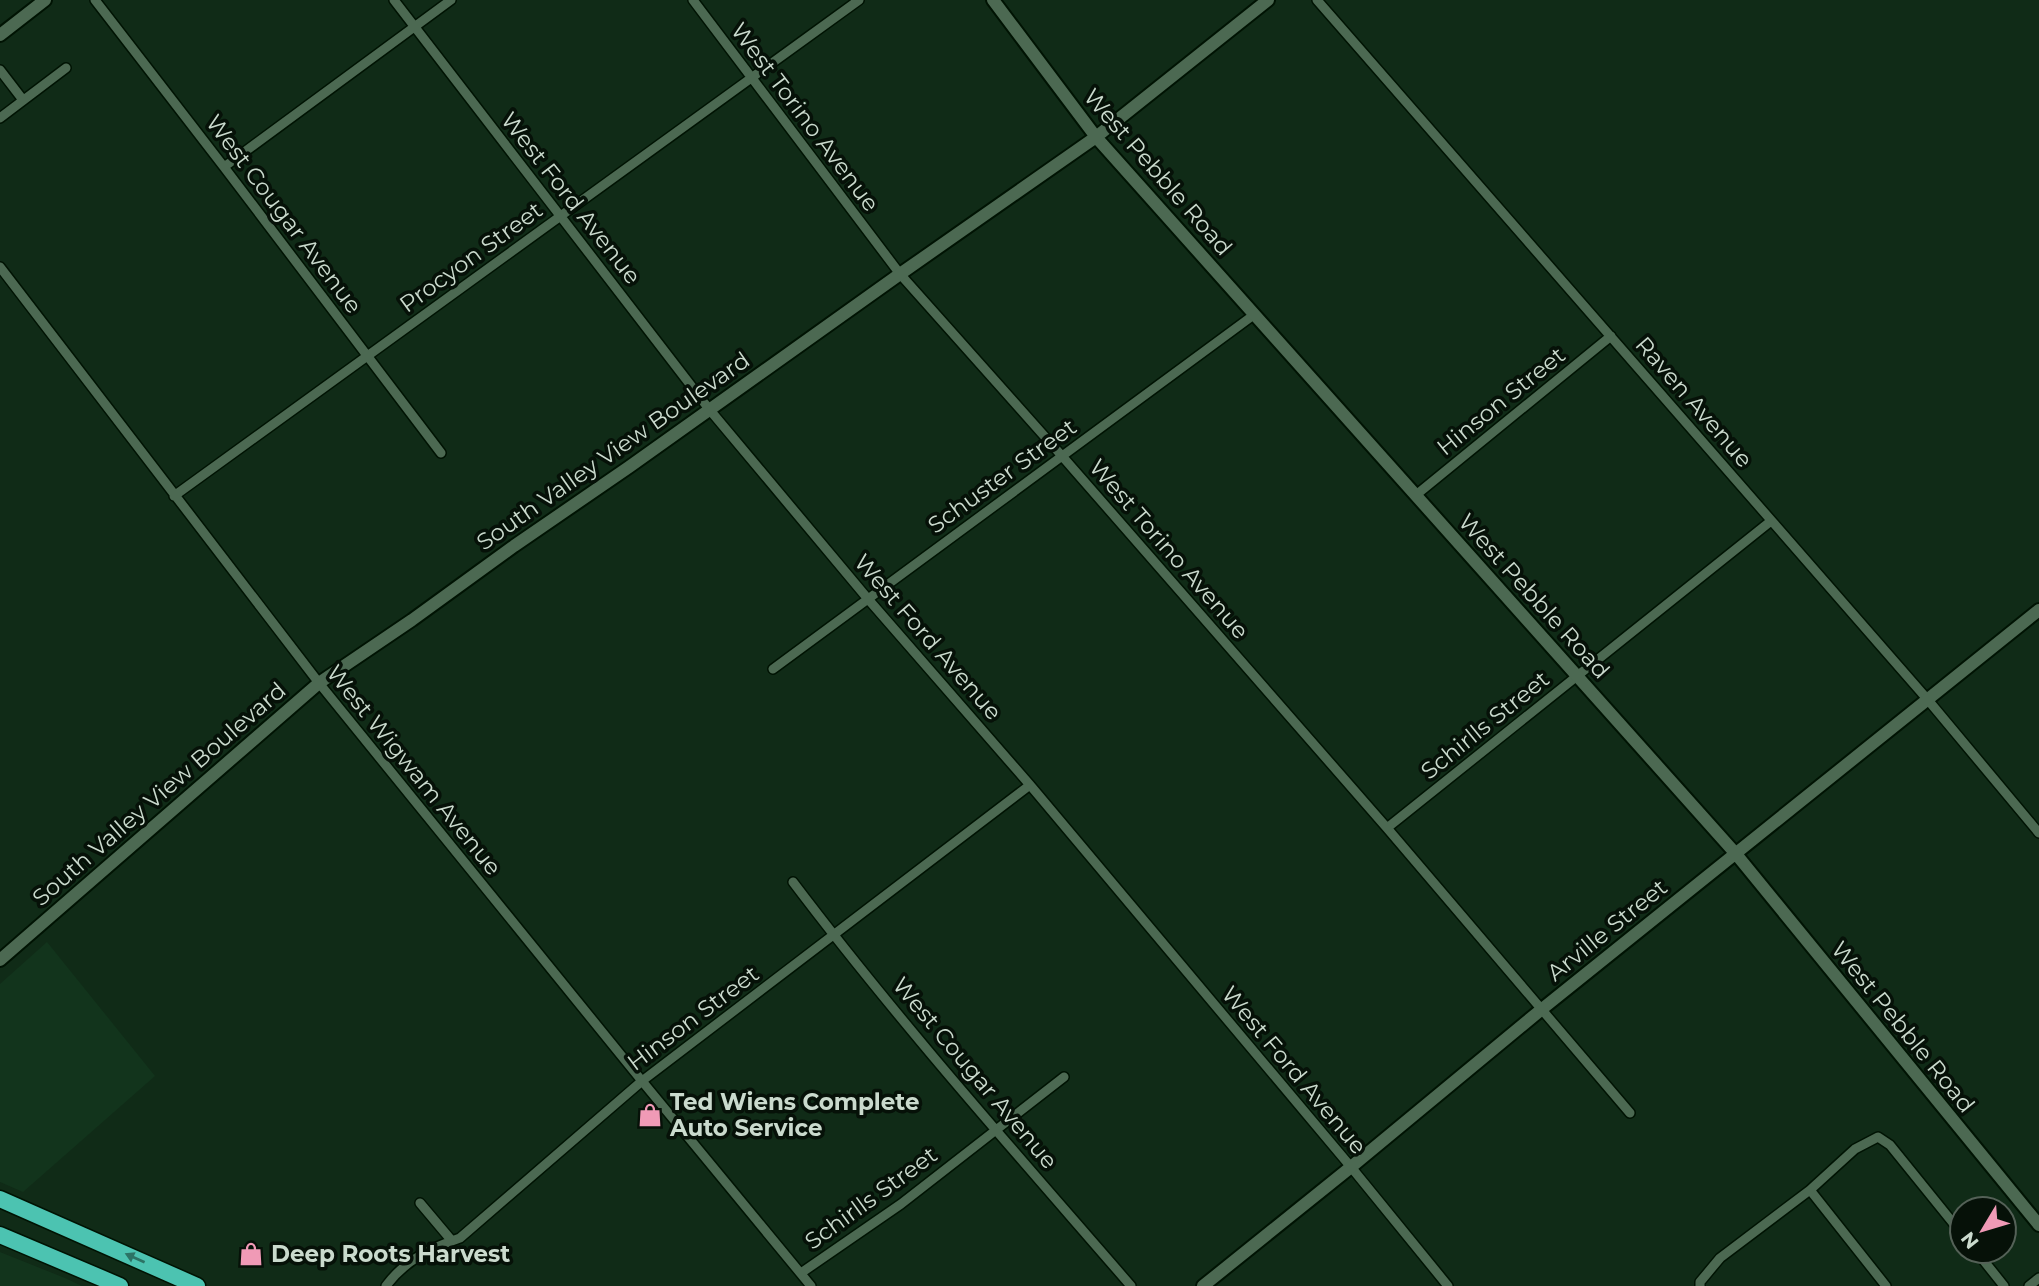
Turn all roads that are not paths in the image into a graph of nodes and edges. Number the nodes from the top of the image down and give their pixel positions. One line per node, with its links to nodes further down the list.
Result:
1 (45, 0): 11 (street)
2 (95, 0): 18 (street, West Cougar Avenue)
3 (394, 0): 10 (street, West Ford Avenue)
4 (451, 0): 10 (street)
5 (693, 0): 14 (street, West Torino Avenue)
6 (859, 0): 14 (street, Procyon Street)
7 (993, 0): 17 (street, West Pebble Road)
8 (1268, 0): 17 (street, South Valley View Boulevard)
9 (1317, 0): 23 (street, Raven Avenue)
10 (414, 27): 18 (street); 19 (street, West Ford Avenue)
11 (0, 35)
12 (66, 68): 15 (street)
13 (0, 70): 15 (street)
14 (751, 78): 19 (street, Procyon Street); 21 (street, West Torino Avenue)
15 (23, 100): 16 (street)
16 (0, 118)
17 (1097, 137): 21 (street, South Valley View Boulevard); 22 (street, West Pebble Road)
18 (224, 167): 24 (street, West Cougar Avenue)
19 (559, 215): 24 (street, Procyon Street); 25 (street, West Ford Avenue)
20 (0, 267): 29 (street, West Wigwam Avenue)
21 (900, 274): 25 (street, South Valley View Boulevard); 27 (street, West Torino Avenue)
22 (1255, 314): 27 (street, Schuster Street); 28 (street, West Pebble Road)
23 (1611, 336): 28 (street, Hinson Street); 30 (street, Raven Avenue)
24 (368, 356): 26 (street, West Cougar Avenue); 29 (street, Procyon Street)
25 (709, 409): 31 (street, West Ford Avenue); 35 (street, South Valley View Boulevard)
26 (441, 453)
27 (1062, 456): 31 (street, Schuster Street); 38 (street, West Torino Avenue)
28 (1416, 495): 34 (street, West Pebble Road)
29 (174, 496): 35 (street, West Wigwam Avenue)
30 (1772, 521): 34 (street, Schirlls Street); 36 (street, Raven Avenue)
31 (869, 599): 33 (street, Schuster Street); 37 (street, West Ford Avenue)
32 (2039, 610): 36 (street, Arville Street)
33 (773, 669)
34 (1577, 676): 38 (street, Schirlls Street); 40 (street, West Pebble Road)
35 (319, 683): 43 (street, South Valley View Boulevard); 46 (street, West Wigwam Avenue)
36 (1927, 700): 39 (street, Raven Avenue); 40 (street, Arville Street)
37 (1030, 785): 42 (street, Hinson Street); 49 (street, West Ford Avenue)
38 (1387, 828): 44 (street, West Torino Avenue)
39 (2039, 833)
40 (1736, 854): 44 (street, Arville Street); 54 (street, West Pebble Road)
41 (793, 882): 42 (street, West Cougar Avenue)
42 (834, 935): 46 (street, Hinson Street); 48 (street, West Cougar Avenue)
43 (0, 960)
44 (1542, 1009): 47 (street, West Torino Avenue); 49 (street, Arville Street)
45 (1064, 1077): 48 (street, Schirlls Street)
46 (642, 1081): 56 (street, Hinson Street); 58 (street, West Wigwam Avenue)
47 (1630, 1114)
48 (995, 1129): 58 (street, Schirlls Street); 64 (street, West Cougar Avenue)
49 (1351, 1167): 65 (street, Arville Street); 66 (street, West Ford Avenue)
50 (1810, 1190): 53 (street); 67 (street); 68 (street)
51 (0, 1199): 61 (highway, one-way to 51)
52 (420, 1203): 56 (street)
53 (1948, 1217)
54 (2039, 1225)
55 (0, 1235): 60 (highway)
56 (452, 1241): 62 (street, Hinson Street)
57 (1987, 1265): 69 (street)
58 (801, 1273): 63 (street, West Wigwam Avenue)
59 (2039, 1278): 70 (street)
60 (120, 1286)
61 (197, 1286)
62 (386, 1286)
63 (811, 1286)
64 (1130, 1286)
65 (1203, 1286)
66 (1448, 1286)
67 (1700, 1286)
68 (1886, 1286)
69 (2004, 1286)
70 (2029, 1286)

